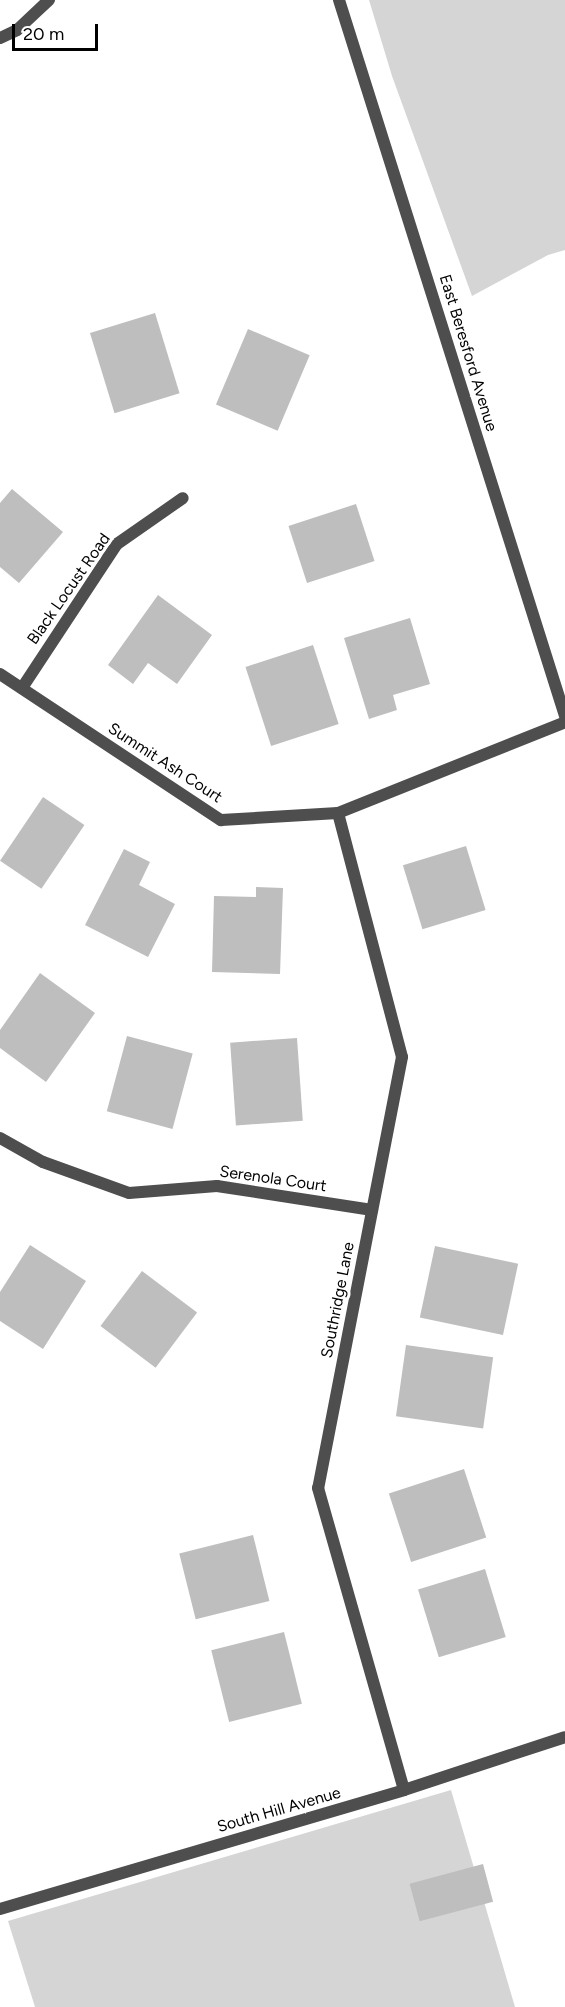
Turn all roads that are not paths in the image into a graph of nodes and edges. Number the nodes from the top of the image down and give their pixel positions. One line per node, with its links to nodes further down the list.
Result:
1 (49, 0): 3 (street)
2 (339, 0): 7 (street, East Beresford Avenue)
3 (0, 38)
4 (183, 498): 6 (street, Black Locust Road)
5 (0, 674): 6 (street, Summit Ash Court)
6 (22, 688): 9 (street, Summit Ash Court)
7 (565, 717)
8 (565, 722): 9 (street, Summit Ash Court)
9 (338, 813): 11 (street, Southridge Lane)
10 (0, 1138): 11 (street, Serenola Court)
11 (372, 1210): 13 (street, Southridge Lane)
12 (565, 1737): 13 (street, South Hill Avenue)
13 (404, 1790): 14 (street, South Hill Avenue)
14 (0, 1909)

